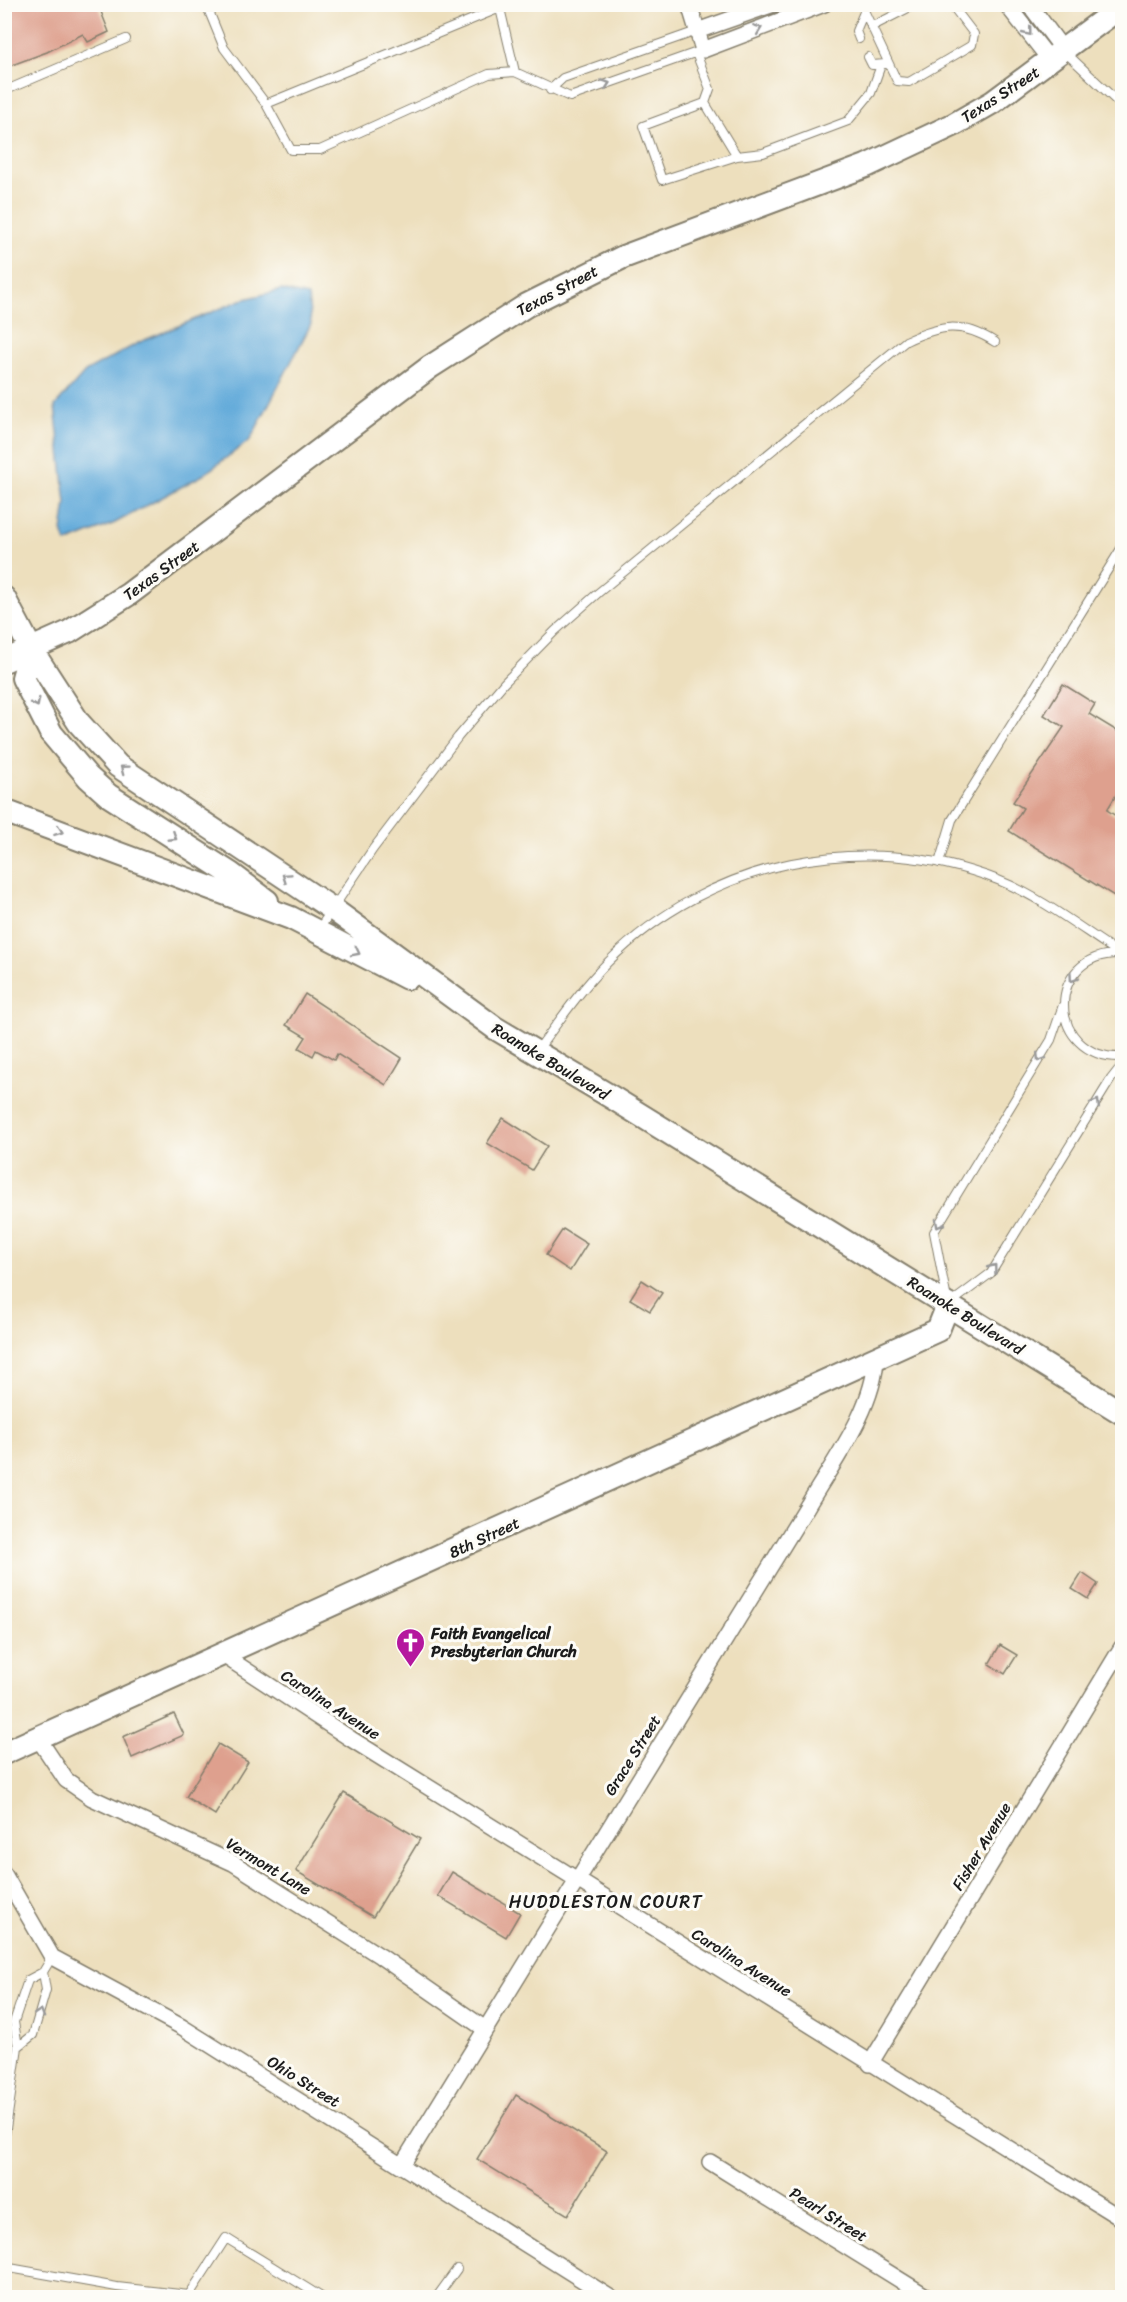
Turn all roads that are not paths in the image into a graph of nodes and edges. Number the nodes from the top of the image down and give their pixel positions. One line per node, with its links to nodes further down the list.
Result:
1 (206, 4): 24 (lane)
2 (689, 4): 13 (street)
3 (774, 4): 13 (street)
4 (824, 4): 16 (street, one-way to 4)
5 (916, 4): 12 (lane)
6 (951, 4): 19 (lane)
7 (1006, 4): 17 (street, one-way to 17)
8 (1029, 4): 17 (street)
9 (499, 6): 20 (lane); 24 (lane)
10 (1122, 6): 17 (main road, Texas Street)
11 (863, 8): 12 (lane); 15 (lane)
12 (871, 27): 19 (lane)
13 (697, 31): 16 (street); 21 (lane)
14 (126, 39): 22 (lane)
15 (859, 39)
16 (700, 51): 21 (lane, one-way to 16); 23 (lane)
17 (1057, 55): 25 (lane); 30 (main road, Texas Street)
18 (868, 57): 19 (lane)
19 (885, 64): 26 (lane)
20 (515, 72): 21 (lane); 24 (lane)
21 (550, 90)
22 (4, 91)
23 (705, 103): 26 (lane); 26 (lane)
24 (266, 104)
25 (1122, 106)
26 (737, 156)
27 (995, 342): 34 (lane)
28 (1122, 547): 33 (lane)
29 (4, 598): 30 (main road, Roanoke Boulevard)
30 (32, 649): 31 (main road); 34 (main road, Roanoke Boulevard, one-way to 30); 35 (main road, one-way to 35)
31 (4, 661)
32 (4, 811): 35 (main road, one-way to 35)
33 (939, 863): 37 (lane); 40 (lane)
34 (334, 910): 36 (lane); 38 (main road, Roanoke Boulevard)
35 (291, 918): 36 (main road)
36 (317, 932): 38 (main road, one-way to 38)
37 (1120, 954): 39 (lane, one-way to 39)
38 (460, 1005): 40 (main road, Roanoke Boulevard)
39 (1063, 1005): 41 (lane); 43 (lane, one-way to 43)
40 (536, 1052): 43 (main road, Roanoke Boulevard)
41 (1122, 1057)
42 (1122, 1065): 43 (lane, one-way to 42)
43 (948, 1305): 44 (main road, 8th Street); 45 (main road, Roanoke Boulevard)
44 (876, 1358): 47 (main road, 8th Street); 51 (street, Grace Street)
45 (1122, 1413)
46 (1122, 1647): 56 (street, Fisher Avenue)
47 (223, 1655): 48 (main road, 8th Street); 51 (street, Carolina Avenue)
48 (38, 1738): 49 (main road, 8th Street); 54 (street, Vermont Lane)
49 (4, 1753)
50 (4, 1874): 52 (street)
51 (576, 1880): 54 (street, Grace Street); 56 (street, Carolina Avenue)
52 (52, 1957): 53 (lane); 59 (street, Ohio Street)
53 (43, 1972): 55 (lane, one-way to 53); 55 (lane)
54 (485, 2029): 59 (street, Grace Street)
55 (18, 2047): 57 (lane)
56 (870, 2064): 60 (street, Carolina Avenue)
57 (4, 2142)
58 (710, 2162): 67 (street, Pearl Street)
59 (402, 2165): 66 (street, Ohio Street)
60 (1122, 2219)
61 (4, 2267): 63 (lane)
62 (457, 2269): 65 (lane)
63 (187, 2296): 64 (lane)
64 (323, 2298)
65 (436, 2298)
66 (611, 2298)
67 (929, 2298)

